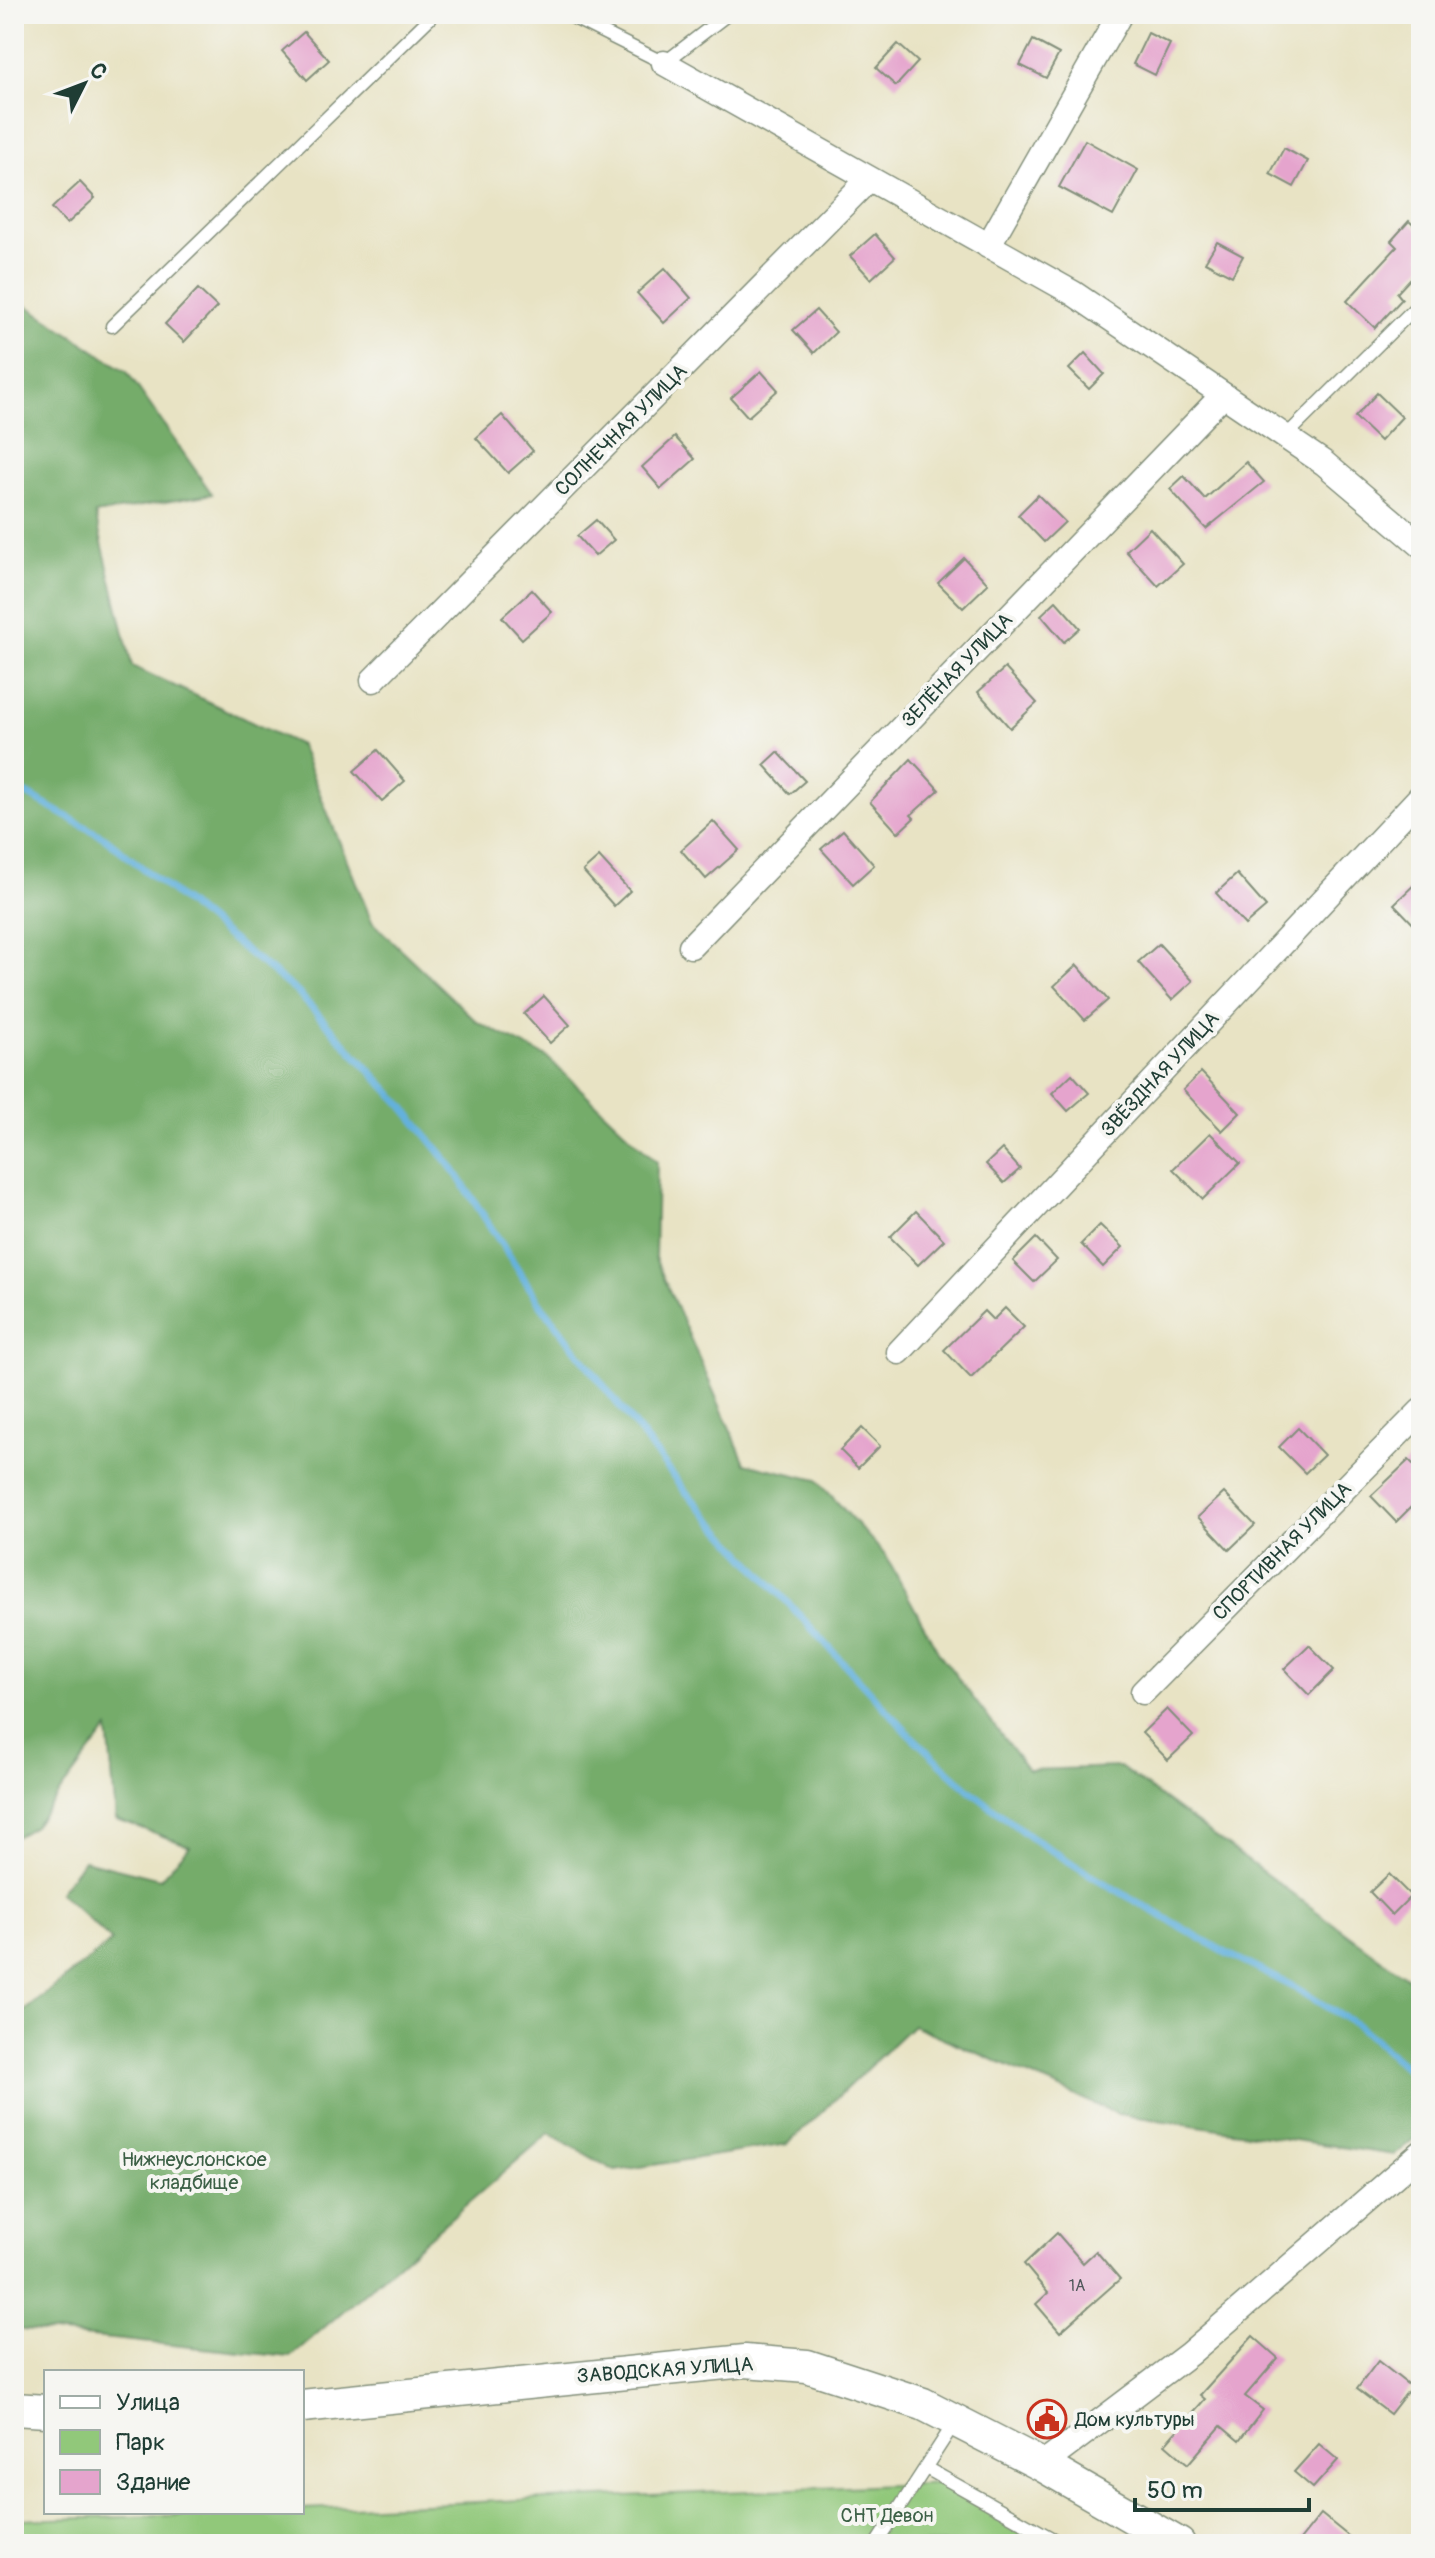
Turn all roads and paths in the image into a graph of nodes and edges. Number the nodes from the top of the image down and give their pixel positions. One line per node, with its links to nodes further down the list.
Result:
1 (434, 14): 9 (lane)
2 (566, 14): 5 (lane)
3 (728, 14): 5 (lane)
4 (1120, 14): 7 (street)
5 (664, 63): 6 (street)
6 (869, 179): 7 (street); 13 (street, СОЛНЕЧНАЯ УЛИЦА)
7 (988, 246): 10 (street)
8 (1421, 302): 11 (lane)
9 (112, 326)
10 (1223, 395): 11 (street); 15 (street, ЗЕЛЁНАЯ УЛИЦА)
11 (1285, 437): 12 (street)
12 (1421, 545)
13 (373, 680)
14 (1421, 796): 16 (street, ЗВЁЗДНАЯ УЛИЦА)
15 (691, 946)
16 (899, 1352)
17 (1421, 1411): 18 (street, СПОРТИВНАЯ УЛИЦА)
18 (1143, 1692)
19 (1421, 2153): 24 (street)
20 (304, 2406): 23 (street, ЗАВОДСКАЯ УЛИЦА)
21 (14, 2409): 22 (street)
22 (44, 2411)
23 (956, 2421): 24 (street, ЗАВОДСКАЯ УЛИЦА); 25 (lane)
24 (1042, 2465): 28 (street, ЗАВОДСКАЯ УЛИЦА)
25 (926, 2468): 26 (lane); 27 (lane)
26 (876, 2544)
27 (1062, 2544)
28 (1179, 2544)

